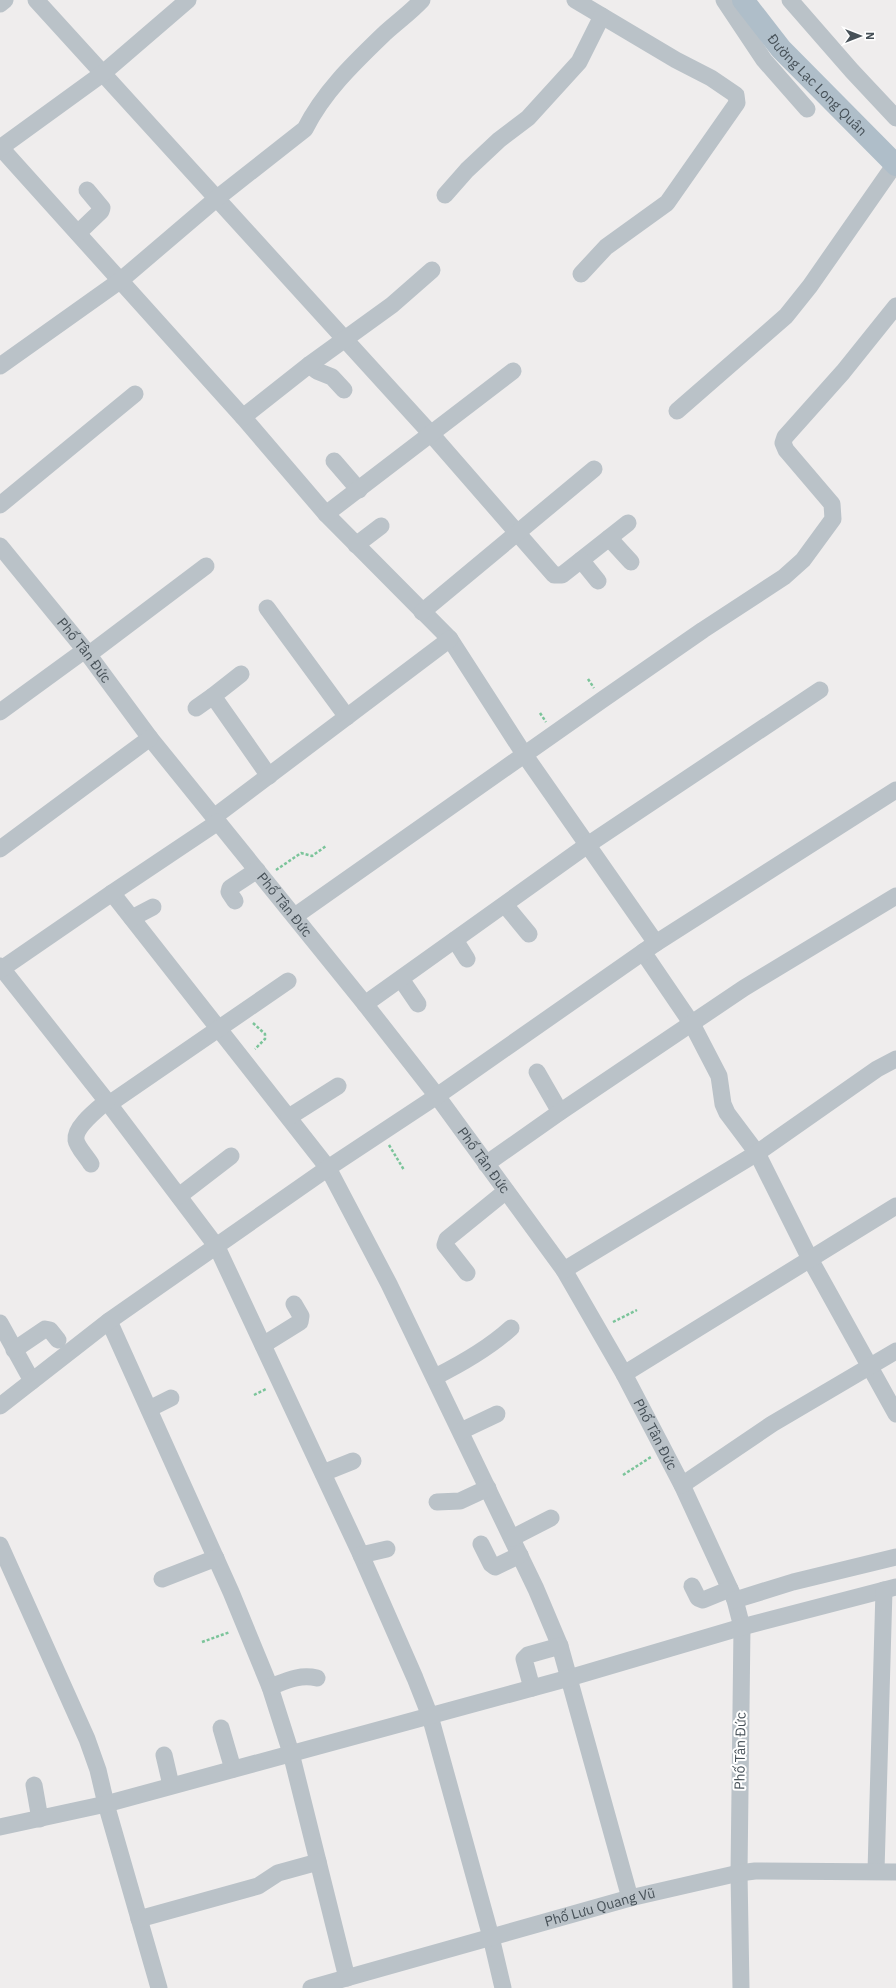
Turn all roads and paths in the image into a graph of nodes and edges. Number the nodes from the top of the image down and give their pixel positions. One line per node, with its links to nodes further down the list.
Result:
1 (5, 0): 9 (street)
2 (36, 0): 11 (street)
3 (188, 0): 11 (street)
4 (422, 0): 18 (street)
5 (575, 0): 10 (street)
6 (724, 0): 12 (street)
7 (743, 0): 15 (main road, Đường Lạc Long Quân)
8 (790, 0): 13 (street)
9 (0, 4)
10 (602, 16): 17 (street); 21 (street)
11 (102, 74): 14 (street); 18 (street)
12 (807, 109)
13 (896, 118)
14 (0, 147): 19 (street)
15 (896, 164): 30 (street)
16 (87, 190): 19 (street)
17 (445, 195)
18 (216, 199): 22 (street); 24 (street)
19 (78, 233): 22 (street)
20 (432, 270): 24 (street)
21 (581, 274)
22 (121, 280): 26 (street); 31 (street)
23 (896, 306): 59 (street)
24 (344, 340): 25 (street); 32 (street)
25 (309, 365): 28 (street); 31 (street)
26 (0, 366)
27 (513, 371): 32 (street)
28 (344, 390)
29 (135, 394): 36 (street)
30 (676, 411)
31 (243, 417): 37 (street)
32 (432, 435): 35 (street); 40 (street)
33 (334, 461): 35 (street)
34 (594, 469): 40 (street)
35 (359, 490): 37 (street)
36 (0, 506)
37 (326, 514): 42 (street)
38 (628, 523): 41 (street)
39 (381, 526): 42 (street)
40 (518, 531): 44 (street); 49 (street)
41 (609, 538): 44 (street); 45 (street)
42 (356, 545): 49 (street)
43 (0, 546): 51 (street, Phố Tân Đức)
44 (581, 560): 47 (street)
45 (631, 562)
46 (206, 566): 51 (street)
47 (598, 581)
48 (267, 608): 57 (street)
49 (422, 612): 50 (street)
50 (450, 640): 57 (street); 59 (street)
51 (87, 652): 56 (street); 58 (street, Phố Tân Đức)
52 (241, 674): 54 (street)
53 (820, 690): 64 (street)
54 (213, 696): 55 (street); 60 (street)
55 (196, 708)
56 (0, 712)
57 (347, 717): 60 (street)
58 (150, 738): 62 (street, Phố Tân Đức); 65 (street)
59 (524, 754): 64 (street); 72 (street)
60 (268, 776): 62 (street)
61 (896, 790): 76 (street)
62 (216, 819): 66 (street, Phố Tân Đức); 67 (street)
63 (326, 846): 66 (path)
64 (586, 846): 70 (street); 76 (street)
65 (0, 849)
66 (260, 874): 69 (street); 72 (street, Phố Tân Đức)
67 (112, 893): 73 (street); 78 (street)
68 (896, 896): 84 (street)
69 (235, 901)
70 (505, 905): 74 (street); 75 (street)
71 (153, 907): 73 (street)
72 (295, 916): 81 (street, Phố Tân Đức)
73 (132, 918): 85 (street)
74 (529, 934)
75 (455, 940): 77 (street); 79 (street)
76 (649, 948): 84 (street); 90 (street)
77 (467, 959)
78 (1, 968): 91 (street)
79 (401, 979): 81 (street); 82 (street)
80 (288, 981): 83 (street)
81 (365, 1004): 90 (street, Phố Tân Đức)
82 (418, 1004)
83 (243, 1013): 85 (street); 86 (path)
84 (692, 1024): 92 (street); 95 (street)
85 (220, 1029): 91 (street); 93 (street)
86 (254, 1052)
87 (896, 1060): 95 (street)
88 (537, 1072): 92 (street)
89 (338, 1086): 93 (street)
90 (437, 1096): 94 (street); 98 (street, Phố Tân Đức)
91 (108, 1103): 97 (street); 102 (street)
92 (560, 1112): 98 (street)
93 (289, 1117): 99 (street)
94 (381, 1133): 99 (street); 100 (path)
95 (757, 1153): 105 (street); 106 (street)
96 (231, 1156): 102 (street)
97 (91, 1164)
98 (486, 1164): 101 (street, Phố Tân Đức)
99 (328, 1168): 104 (street); 122 (street)
100 (404, 1170)
101 (506, 1191): 106 (street, Phố Tân Đức); 107 (street)
102 (179, 1196): 104 (street)
103 (896, 1206): 105 (street)
104 (217, 1247): 110 (street); 115 (street)
105 (810, 1259): 119 (street); 120 (street)
106 (564, 1270): 113 (street, Phố Tân Đức)
107 (467, 1273)
108 (294, 1304): 115 (street)
109 (636, 1310): 113 (path)
110 (109, 1321): 121 (street); 125 (street)
111 (0, 1324): 116 (street)
112 (511, 1328): 122 (street)
113 (598, 1329): 120 (street, Phố Tân Đức)
114 (58, 1340): 116 (street)
115 (263, 1345): 131 (street)
116 (14, 1350): 121 (street)
117 (896, 1351): 119 (street)
118 (477, 1361): 122 (street)
119 (869, 1366): 127 (street); 133 (street)
120 (624, 1374): 129 (street, Phố Tân Đức)
121 (32, 1381): 124 (street)
122 (436, 1381): 128 (street)
123 (171, 1398): 125 (street)
124 (0, 1406)
125 (149, 1409): 144 (street)
126 (497, 1414): 128 (street)
127 (896, 1414)
128 (461, 1432): 134 (street)
129 (663, 1450): 132 (path); 133 (street, Phố Tân Đức)
130 (354, 1460): 131 (street)
131 (323, 1473): 141 (street)
132 (623, 1475)
133 (682, 1485): 148 (street, Phố Tân Đức)
134 (488, 1488): 135 (street); 137 (street)
135 (437, 1502)
136 (550, 1518): 137 (street)
137 (512, 1538): 142 (street)
138 (480, 1544): 142 (street)
139 (0, 1545): 164 (street)
140 (386, 1549): 141 (street)
141 (361, 1555): 157 (street)
142 (520, 1555): 152 (street)
143 (896, 1557): 148 (street)
144 (216, 1558): 145 (street); 149 (street)
145 (162, 1579)
146 (692, 1586): 148 (street)
147 (890, 1588): 150 (street); 168 (street)
148 (732, 1595): 150 (street, Phố Tân Đức)
149 (245, 1626): 151 (path); 155 (street)
150 (742, 1627): 154 (street); 170 (street, Phố Tân Đức)
151 (202, 1642)
152 (560, 1646): 154 (street); 156 (street)
153 (317, 1678): 155 (street)
154 (569, 1678): 156 (street); 171 (street)
155 (270, 1687): 159 (street)
156 (532, 1688): 157 (street)
157 (430, 1716): 159 (street); 173 (street)
158 (221, 1728): 161 (street)
159 (291, 1753): 161 (street); 167 (street)
160 (164, 1755): 163 (street)
161 (233, 1768): 163 (street)
162 (34, 1784): 165 (street)
163 (171, 1785): 164 (street)
164 (106, 1804): 165 (street); 172 (street)
165 (40, 1819): 166 (street)
166 (0, 1827)
167 (318, 1862): 172 (street); 174 (street)
168 (876, 1871): 169 (street, Phố Lưu Quang Vũ); 170 (street, Phố Lưu Quang Vũ)
169 (896, 1872)
170 (738, 1873): 171 (street, Phố Lưu Quang Vũ); 178 (street, Phố Tân Đức)
171 (630, 1898): 173 (street, Phố Lưu Quang Vũ)
172 (139, 1919): 175 (street)
173 (491, 1937): 174 (street, Phố Lưu Quang Vũ); 177 (street)
174 (346, 1978): 176 (street, Phố Lưu Quang Vũ)
175 (159, 1988)
176 (312, 1988)
177 (503, 1988)
178 (741, 1988)

